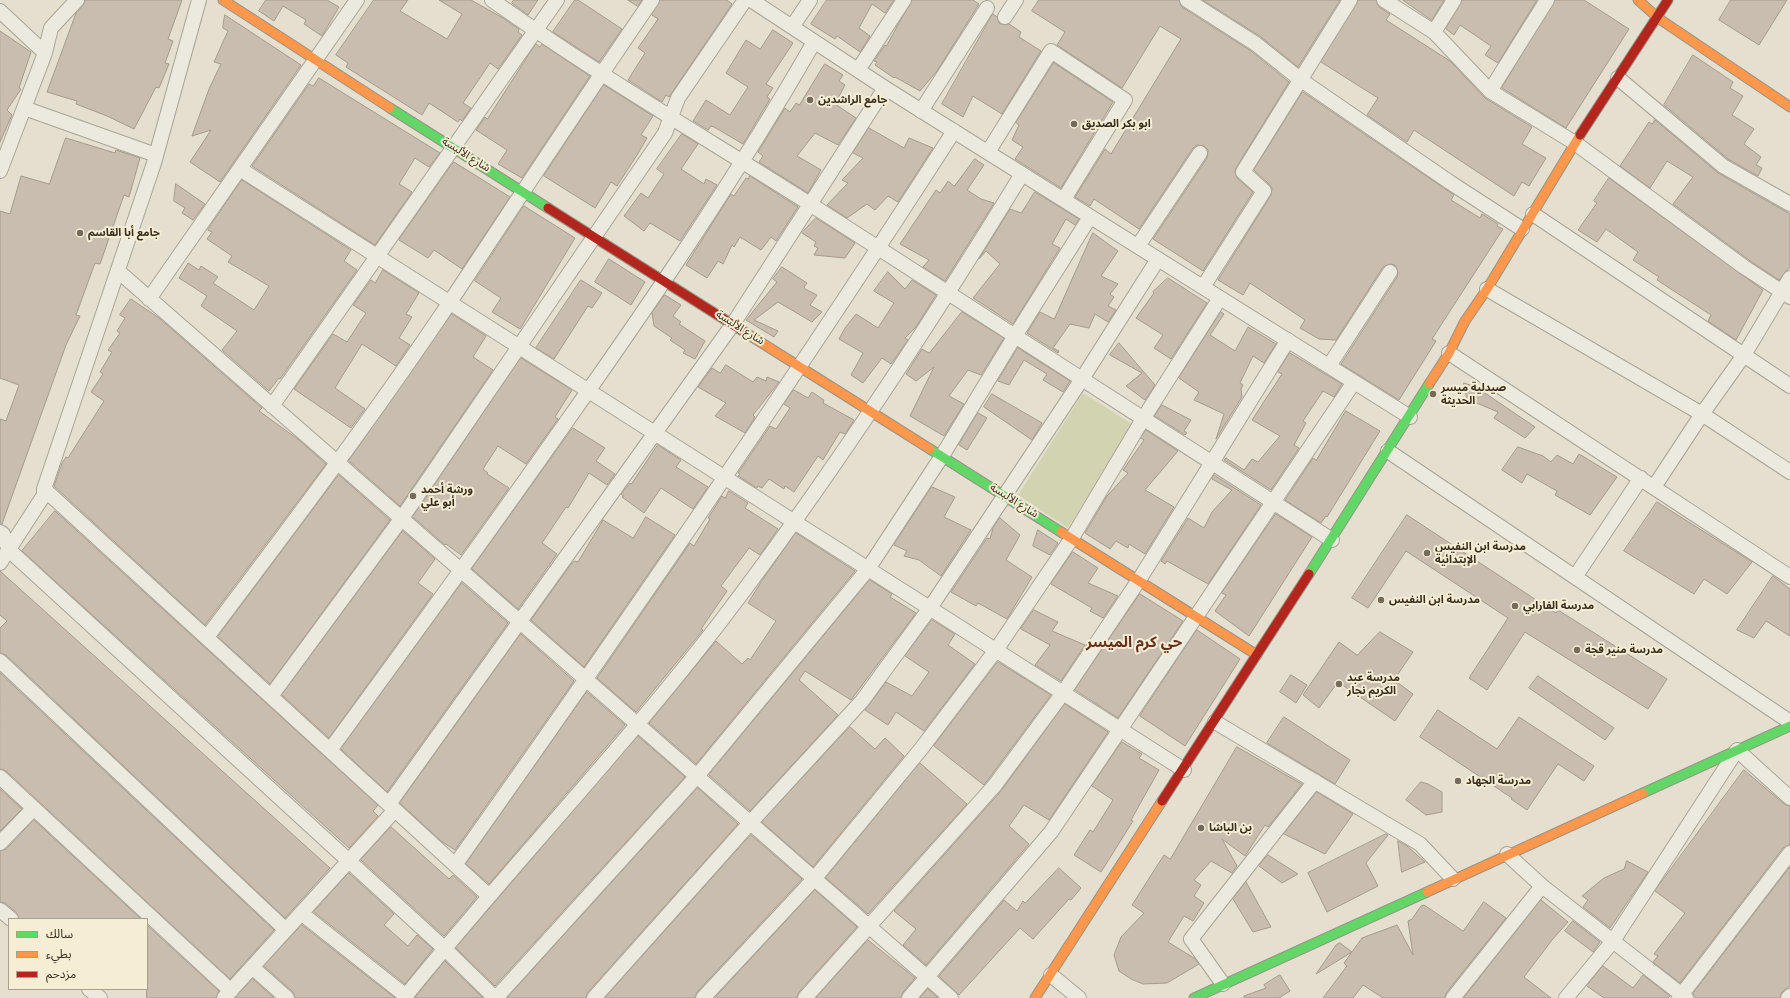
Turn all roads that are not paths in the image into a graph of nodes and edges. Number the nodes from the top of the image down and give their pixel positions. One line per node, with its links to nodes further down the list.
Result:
1 (77, 0): 28 (street)
2 (199, 0): 46 (street)
3 (223, 0): 29 (street, شارع الألبسة)
4 (357, 0): 29 (street)
5 (492, 0): 25 (street)
6 (558, 0): 25 (street)
7 (652, 0): 31 (street)
8 (745, 0): 39 (street)
9 (751, 0): 24 (street)
10 (810, 0): 24 (street)
11 (904, 0): 30 (street)
12 (1016, 0): 22 (street)
13 (1187, 0): 33 (street)
14 (1350, 0): 33 (street)
15 (1384, 0): 26 (street)
16 (1454, 0): 26 (street)
17 (1547, 0): 35 (street)
18 (1638, 0): 23 (street)
19 (1668, 0): 23 (street)
20 (987, 8): 38 (street)
21 (0, 11): 28 (street)
22 (1005, 17)
23 (1658, 18): 32 (street); 36 (street)
24 (792, 27): 27 (street)
25 (536, 31): 31 (street); 42 (street)
26 (1434, 32): 35 (street)
27 (814, 42): 30 (street); 47 (street)
28 (45, 53): 37 (street)
29 (316, 61): 42 (street, شارع الألبسة); 48 (street)
30 (858, 70): 34 (street)
31 (602, 73): 39 (street); 51 (street)
32 (1618, 78): 41 (street); 53 (street)
33 (1302, 80): 57 (street); 67 (street)
34 (885, 88): 38 (street); 54 (street)
35 (1490, 91): 41 (street)
36 (1790, 107)
37 (24, 108): 45 (street); 46 (street)
38 (921, 110): 40 (street)
39 (670, 118): 47 (street); 58 (street)
40 (954, 131): 43 (street); 60 (street)
41 (1575, 143): 55 (street); 70 (street)
42 (454, 148): 51 (street, شارع الألبسة); 61 (street)
43 (988, 152): 50 (street); 52 (street)
44 (1200, 153): 59 (street)
45 (3, 154): 49 (street)
46 (156, 155): 63 (street)
47 (742, 162): 54 (street); 66 (street)
48 (240, 169): 61 (street); 72 (street)
49 (0, 171)
50 (1022, 174): 52 (street); 69 (street)
51 (522, 191): 58 (street, شارع الألبسة); 73 (street)
52 (1064, 199): 56 (street)
53 (1790, 204)
54 (811, 205): 60 (street); 74 (street)
55 (1533, 214): 57 (street); 79 (street)
56 (1090, 217): 59 (street); 75 (street)
57 (1522, 229): 68 (street)
58 (594, 236): 66 (street, شارع الألبسة); 77 (street)
59 (1138, 246): 62 (street)
60 (879, 248): 69 (street); 81 (street)
61 (377, 256): 73 (street); 86 (street)
62 (1158, 259): 67 (street); 82 (street)
63 (118, 271): 72 (street); 100 (street)
64 (1390, 272): 80 (street)
65 (1790, 278): 70 (street)
66 (665, 281): 74 (street, شارع الألبسة); 85 (street)
67 (1203, 287): 71 (street)
68 (1488, 289): 78 (street); 88 (street)
69 (949, 294): 75 (street); 87 (street)
70 (1785, 294): 79 (street)
71 (1220, 298): 76 (street); 90 (street)
72 (149, 299): 86 (street)
73 (450, 302): 77 (street); 95 (street)
74 (733, 324): 81 (street, شارع الألبسة); 91 (street)
75 (1014, 336): 82 (street); 93 (street)
76 (1288, 340): 80 (street); 94 (street)
77 (520, 347): 85 (street); 103 (street)
78 (1449, 352): 89 (street); 98 (street)
79 (1744, 355): 84 (street); 88 (street)
80 (1329, 366): 83 (street)
81 (800, 367): 87 (street, شارع الألبسة); 97 (street)
82 (1082, 380): 90 (street); 101 (street)
83 (1354, 382): 89 (street); 102 (street)
84 (1790, 386)
85 (589, 391): 91 (street); 111 (street)
86 (272, 406): 95 (street)
87 (871, 411): 93 (street, شارع الألبسة); 104 (street)
88 (1702, 414): 96 (street); 99 (street)
89 (1410, 417): 92 (street)
90 (1143, 419): 94 (street); 106 (street)
91 (654, 432): 97 (street); 117 (street)
92 (1388, 452): 107 (street); 112 (street)
93 (942, 456): 101 (street, شارع الألبسة); 110 (street)
94 (1211, 462): 102 (street); 114 (street)
95 (338, 463): 103 (street); 118 (street)
96 (1790, 472)
97 (724, 477): 104 (street); 122 (street)
98 (1641, 478): 99 (street); 112 (street)
99 (1654, 487): 113 (street)
100 (44, 489): 108 (street); 118 (street)
101 (1005, 496): 106 (street, شارع الألبسة); 115 (street)
102 (1273, 502): 107 (street); 116 (street)
103 (402, 518): 111 (street); 124 (street)
104 (794, 521): 110 (street); 127 (street)
105 (0, 532): 108 (street)
106 (1072, 538): 114 (street, شارع الألبسة); 119 (street)
107 (1332, 540): 120 (street)
108 (9, 550): 109 (street); 143 (street)
109 (0, 563)
110 (868, 569): 115 (street); 133 (street)
111 (462, 571): 117 (street); 130 (street)
112 (1575, 577): 126 (street)
113 (1790, 577)
114 (1139, 580): 116 (street, شارع الألبسة); 123 (street)
115 (930, 608): 119 (street); 139 (street)
116 (1196, 616): 120 (street, شارع الألبسة); 129 (street)
117 (520, 621): 122 (street); 137 (street)
118 (207, 637): 124 (street)
119 (996, 650): 123 (street); 145 (street)
120 (1257, 655): 125 (street)
121 (0, 661): 153 (street)
122 (586, 680): 127 (street); 144 (street)
123 (1063, 693): 129 (street); 152 (street)
124 (271, 696): 130 (street)
125 (1214, 722): 132 (street); 135 (street)
126 (1790, 722)
127 (638, 725): 133 (street); 148 (street)
128 (1790, 726): 131 (street)
129 (1120, 729): 132 (street); 158 (street)
130 (330, 750): 137 (street)
131 (1738, 750): 136 (street); 142 (street); 154 (street)
132 (1184, 770): 157 (street)
133 (697, 776): 139 (street); 166 (street)
134 (0, 777): 138 (street)
135 (1315, 781): 146 (street); 159 (street)
136 (1790, 798)
137 (392, 807): 143 (street); 144 (street)
138 (34, 808): 140 (street); 161 (street)
139 (750, 823): 145 (street); 167 (street)
140 (0, 843)
141 (1790, 853): 163 (street)
142 (1507, 854): 146 (street); 147 (street)
143 (348, 862): 150 (street); 155 (street)
144 (455, 865): 148 (street)
145 (814, 879): 152 (street); 168 (street)
146 (1453, 879): 159 (street)
147 (1542, 886): 154 (street); 175 (street)
148 (488, 895): 155 (street)
149 (0, 910): 151 (street)
150 (301, 913): 153 (street); 162 (street)
151 (10, 918)
152 (870, 927): 158 (street); 169 (street)
153 (286, 930): 156 (street)
154 (1613, 941): 163 (street); 176 (street)
155 (444, 948): 162 (street); 166 (street)
156 (252, 967): 161 (street); 165 (street)
157 (1051, 975): 172 (street); 173 (street)
158 (928, 978): 170 (street); 171 (street)
159 (1223, 984): 174 (street)
160 (91, 990): 164 (street)
161 (227, 994)
162 (405, 997)
163 (1682, 997)
164 (100, 998)
165 (288, 998)
166 (495, 998)
167 (594, 998)
168 (703, 998)
169 (805, 998)
170 (909, 998)
171 (951, 998)
172 (1035, 998)
173 (1079, 998)
174 (1194, 998)
175 (1453, 998)
176 (1566, 998)

